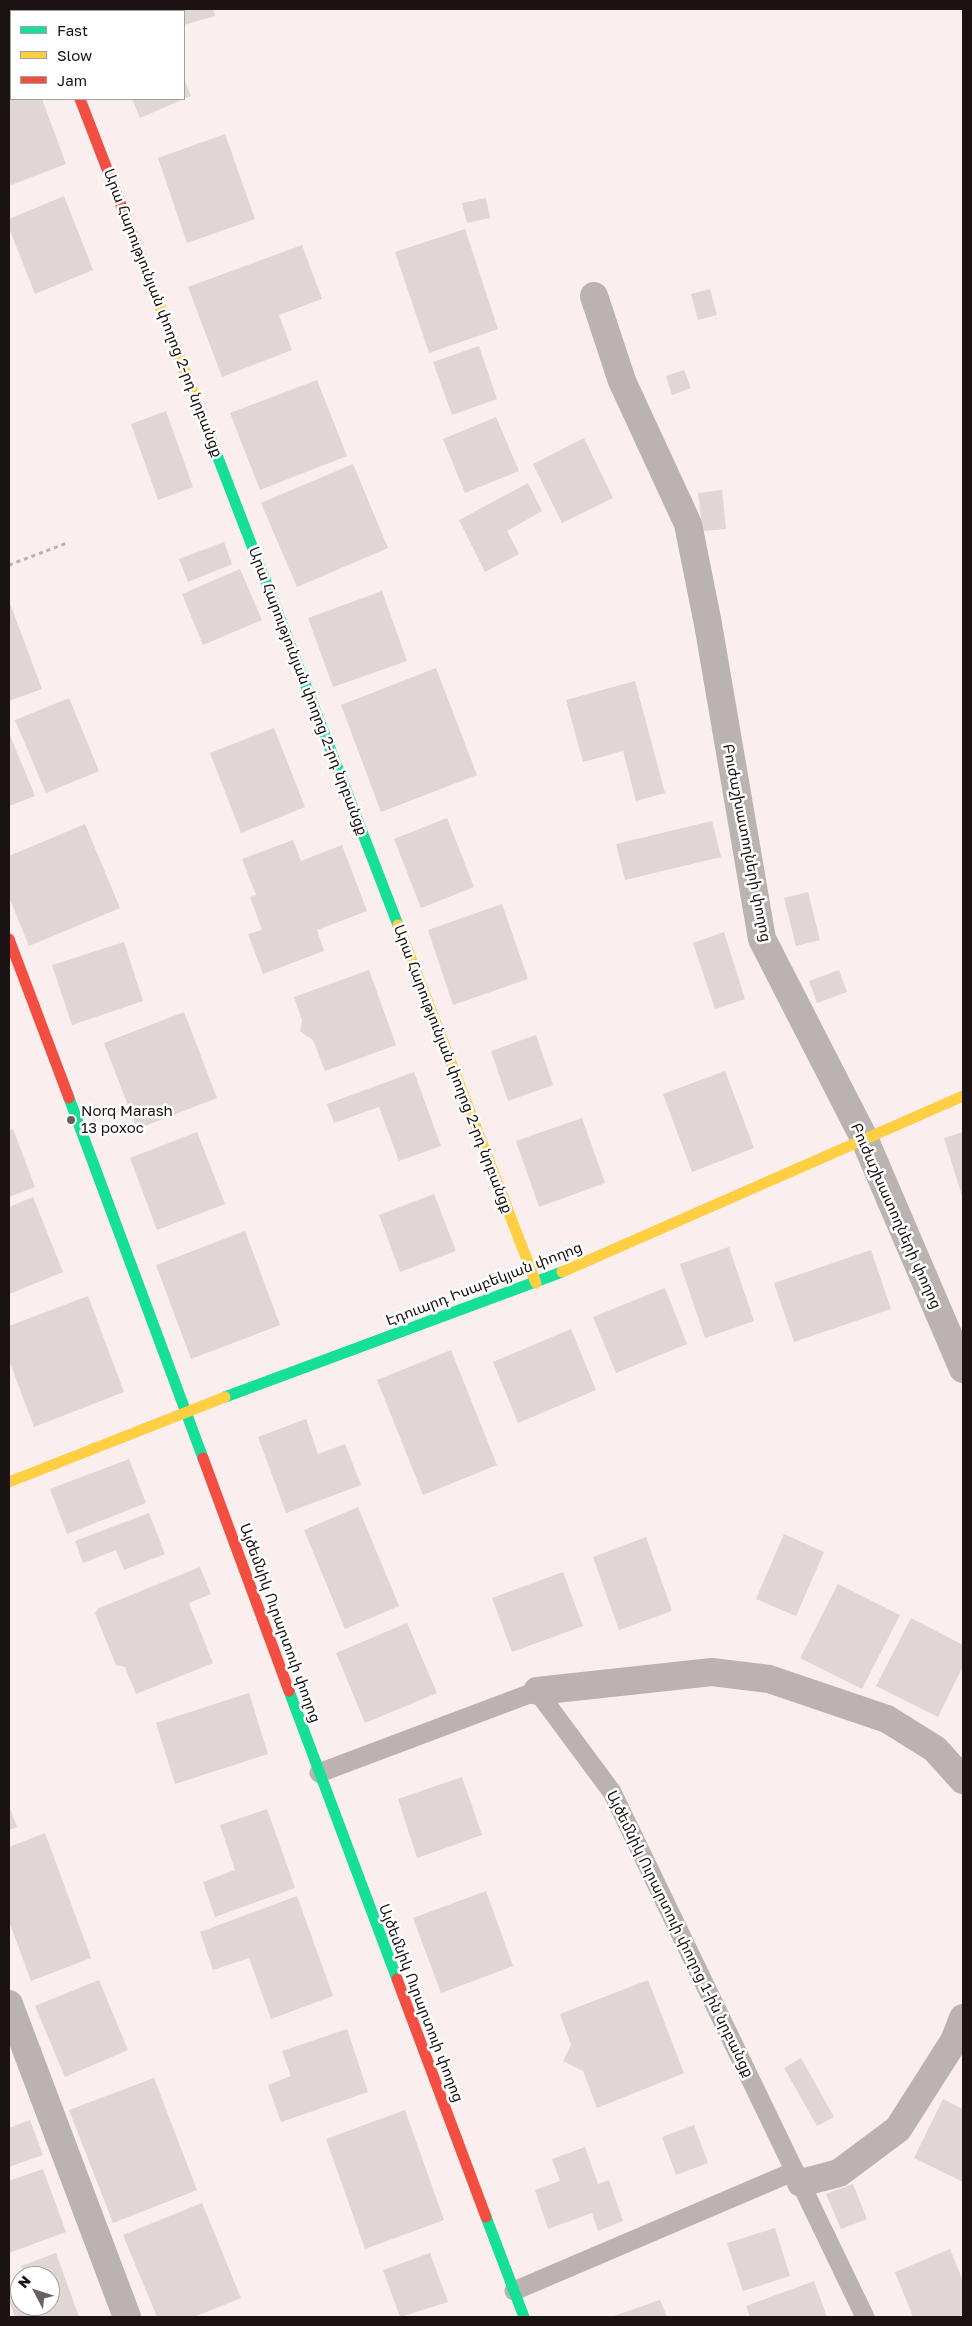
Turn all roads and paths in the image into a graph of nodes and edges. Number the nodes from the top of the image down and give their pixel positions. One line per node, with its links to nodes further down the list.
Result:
1 (80, 100): 8 (street, Արա Հարությունյան փողոց 2-րդ նրբանցք)
2 (594, 296): 7 (street, Բուժաշխատողների փողոց)
3 (67, 543): 4 (path)
4 (9, 565)
5 (9, 939): 10 (street, Այծեմնիկ Ուրարտուի փողոց)
6 (963, 1096): 7 (street, Էդուարդ Իսաբեկյան փողոց)
7 (864, 1138): 8 (street, Էդուարդ Իսաբեկյան փողոց); 9 (street, Բուժաշխատողների փողոց)
8 (536, 1283): 10 (street, Էդուարդ Իսաբեկյան փողոց)
9 (963, 1369)
10 (186, 1411): 11 (street, Էդուարդ Իսաբեկյան փողոց); 13 (street, Այծեմնիկ Ուրարտուի փողոց)
11 (9, 1482)
12 (537, 1691): 13 (lane); 14 (street); 17 (lane, Այծեմնիկ Ուրարտուի փողոց 1-ին նրբանցք)
13 (319, 1774): 18 (street, Այծեմնիկ Ուրարտուի փողոց)
14 (963, 1780)
15 (9, 2004): 19 (street)
16 (963, 2018): 17 (street)
17 (798, 2177): 18 (lane); 21 (lane, Այծեմնիկ Ուրարտուի փողոց 1-ին նրբանցք)
18 (514, 2291): 20 (street, Այծեմնիկ Ուրարտուի փողոց)
19 (127, 2317)
20 (524, 2317)
21 (865, 2317)

